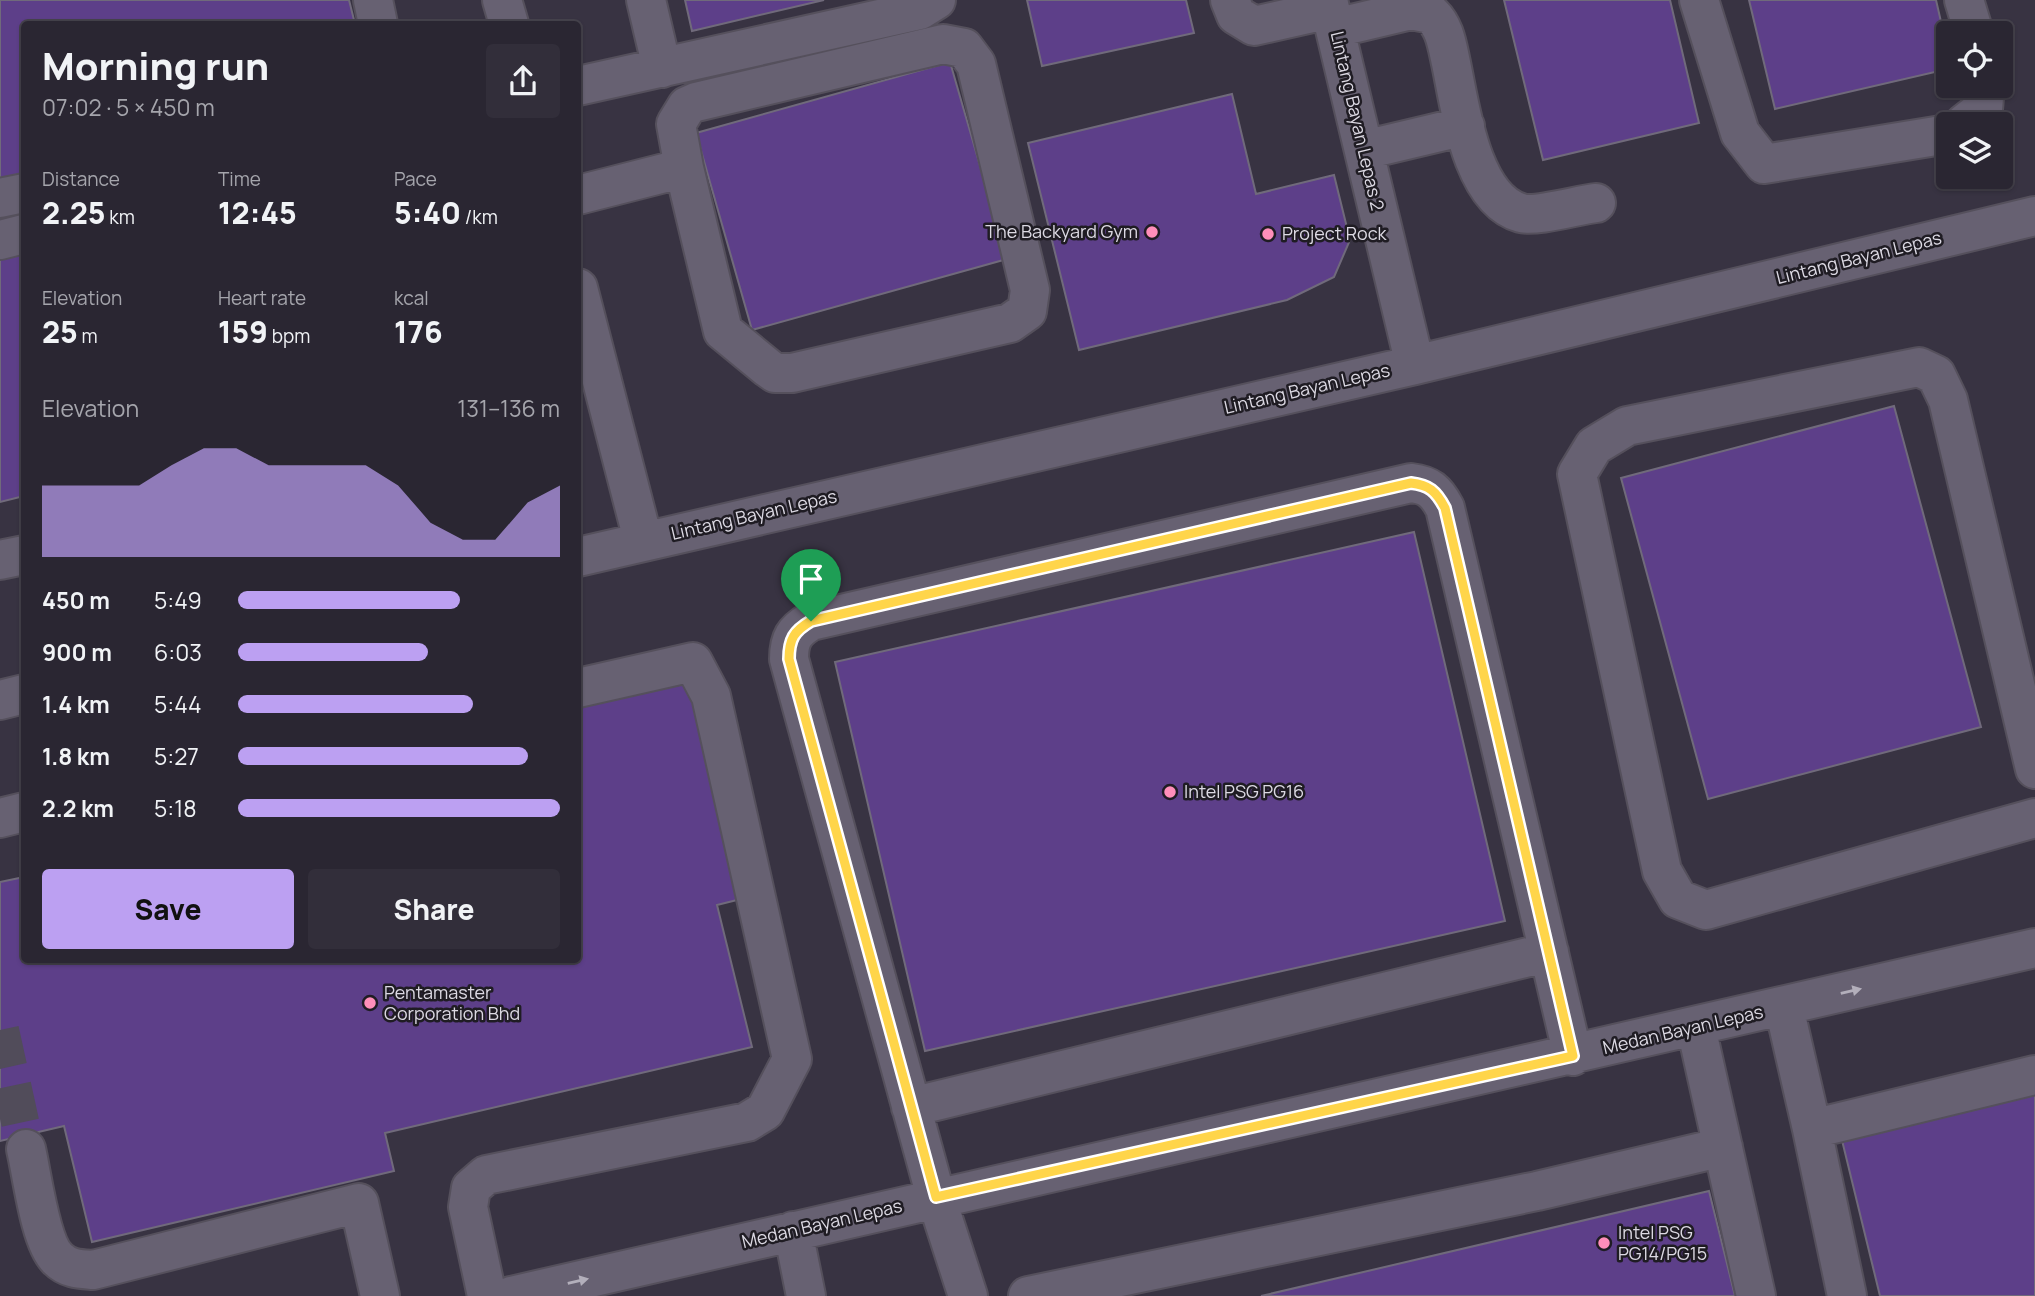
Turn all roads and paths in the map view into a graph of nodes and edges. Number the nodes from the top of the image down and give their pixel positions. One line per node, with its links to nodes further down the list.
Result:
1 (373, 0): 9 (street)
2 (502, 0): 10 (street)
3 (646, 0): 12 (street)
4 (936, 0): 12 (street)
5 (1230, 0): 8 (street)
6 (1699, 0): 15 (street)
7 (1964, 0): 11 (street)
8 (1331, 12): 14 (street); 16 (street, Lintang Bayan Lepas 2)
9 (377, 21)
10 (508, 21)
11 (1970, 21)
12 (662, 68): 13 (street)
13 (581, 85)
14 (1465, 126): 16 (street); 21 (street)
15 (1936, 136)
16 (1364, 150): 26 (street, Lintang Bayan Lepas 2)
17 (684, 168): 17 (street); 19 (street)
18 (21, 194): 20 (street)
19 (581, 194)
20 (0, 198)
21 (1596, 203)
22 (2035, 216): 26 (street, Lintang Bayan Lepas)
23 (21, 235): 24 (street)
24 (0, 240)
25 (581, 300): 27 (street)
26 (1415, 365): 27 (street, Lintang Bayan Lepas)
27 (643, 540): 29 (street, Lintang Bayan Lepas)
28 (21, 556): 30 (street)
29 (581, 556)
30 (0, 560)
31 (581, 687): 52 (street)
32 (21, 695): 33 (street)
33 (0, 700)
34 (2027, 702): 35 (street); 38 (street)
35 (2035, 769)
36 (21, 813): 37 (street)
37 (0, 818)
38 (2035, 818)
39 (2035, 948): 41 (street, Medan Bayan Lepas, one-way to 39)
40 (1549, 952): 43 (street); 45 (street); 45 (street)
41 (1784, 1007): 42 (street, Medan Bayan Lepas); 46 (street)
42 (1696, 1027): 43 (street, Medan Bayan Lepas); 47 (street)
43 (1573, 1056): 49 (street, Medan Bayan Lepas)
44 (2035, 1075): 46 (street)
45 (911, 1107): 49 (street)
46 (1812, 1129): 58 (street)
47 (1723, 1147): 56 (street); 57 (street)
48 (26, 1149): 51 (street)
49 (936, 1197): 50 (street, Medan Bayan Lepas); 55 (street)
50 (793, 1231): 53 (street, Medan Bayan Lepas, one-way to 50); 54 (street)
51 (380, 1296)
52 (487, 1296)
53 (511, 1296)
54 (806, 1296)
55 (968, 1296)
56 (1028, 1296)
57 (1756, 1296)
58 (1847, 1296)

